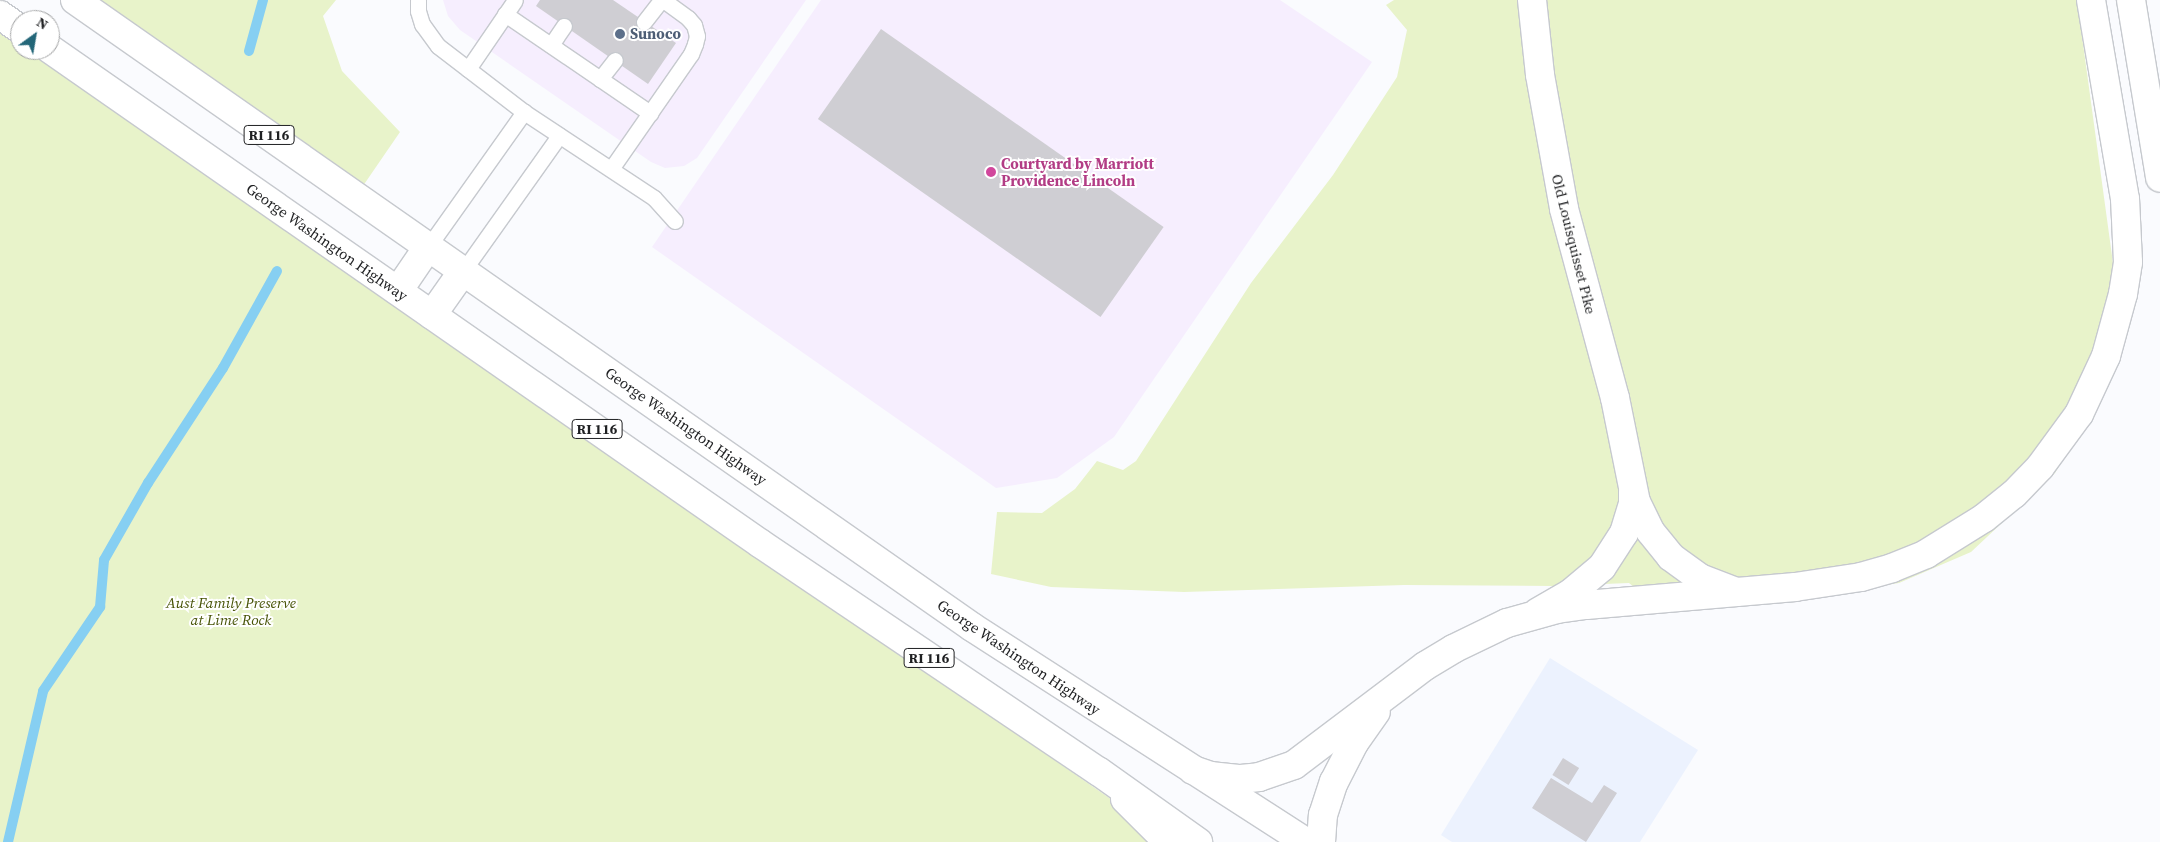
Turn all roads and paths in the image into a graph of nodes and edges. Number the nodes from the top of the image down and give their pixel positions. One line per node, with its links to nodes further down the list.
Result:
1 (75, 0): 22 (main road, George Washington Highway / RI 116)
2 (418, 0): 14 (lane)
3 (515, 0): 8 (lane)
4 (662, 0): 9 (lane); 17 (lane)
5 (1532, 0): 26 (main road, Old Louisquisset Pike)
6 (2091, 0): 27 (main road)
7 (2131, 0): 20 (main road)
8 (505, 14): 11 (lane); 14 (lane)
9 (644, 22)
10 (564, 26): 11 (lane)
11 (551, 45): 15 (lane)
12 (60, 57): 24 (main road, George Washington Highway / RI 116)
13 (615, 60): 15 (lane)
14 (468, 69): 16 (lane)
15 (600, 79): 17 (lane)
16 (524, 112): 18 (lane); 22 (lane)
17 (650, 113): 19 (lane)
18 (559, 136): 19 (lane); 23 (lane)
19 (611, 169): 21 (lane)
20 (2160, 178)
21 (675, 222)
22 (428, 247): 23 (main road, George Washington Highway / RI 116); 24 (main road)
23 (463, 271): 25 (main road); 30 (main road, George Washington Highway / RI 116)
24 (398, 291): 25 (main road, George Washington Highway / RI 116)
25 (432, 315): 31 (main road, George Washington Highway / RI 116)
26 (1633, 485): 27 (main road); 28 (main road)
27 (1736, 592): 28 (main road)
28 (1532, 616): 29 (main road)
29 (1397, 686): 30 (main road); 35 (main road)
30 (1193, 770): 34 (main road, George Washington Highway / RI 116)
31 (1098, 771): 32 (main road); 33 (main road, George Washington Highway / RI 116)
32 (1168, 842)
33 (1198, 842)
34 (1305, 842)
35 (1321, 842)

